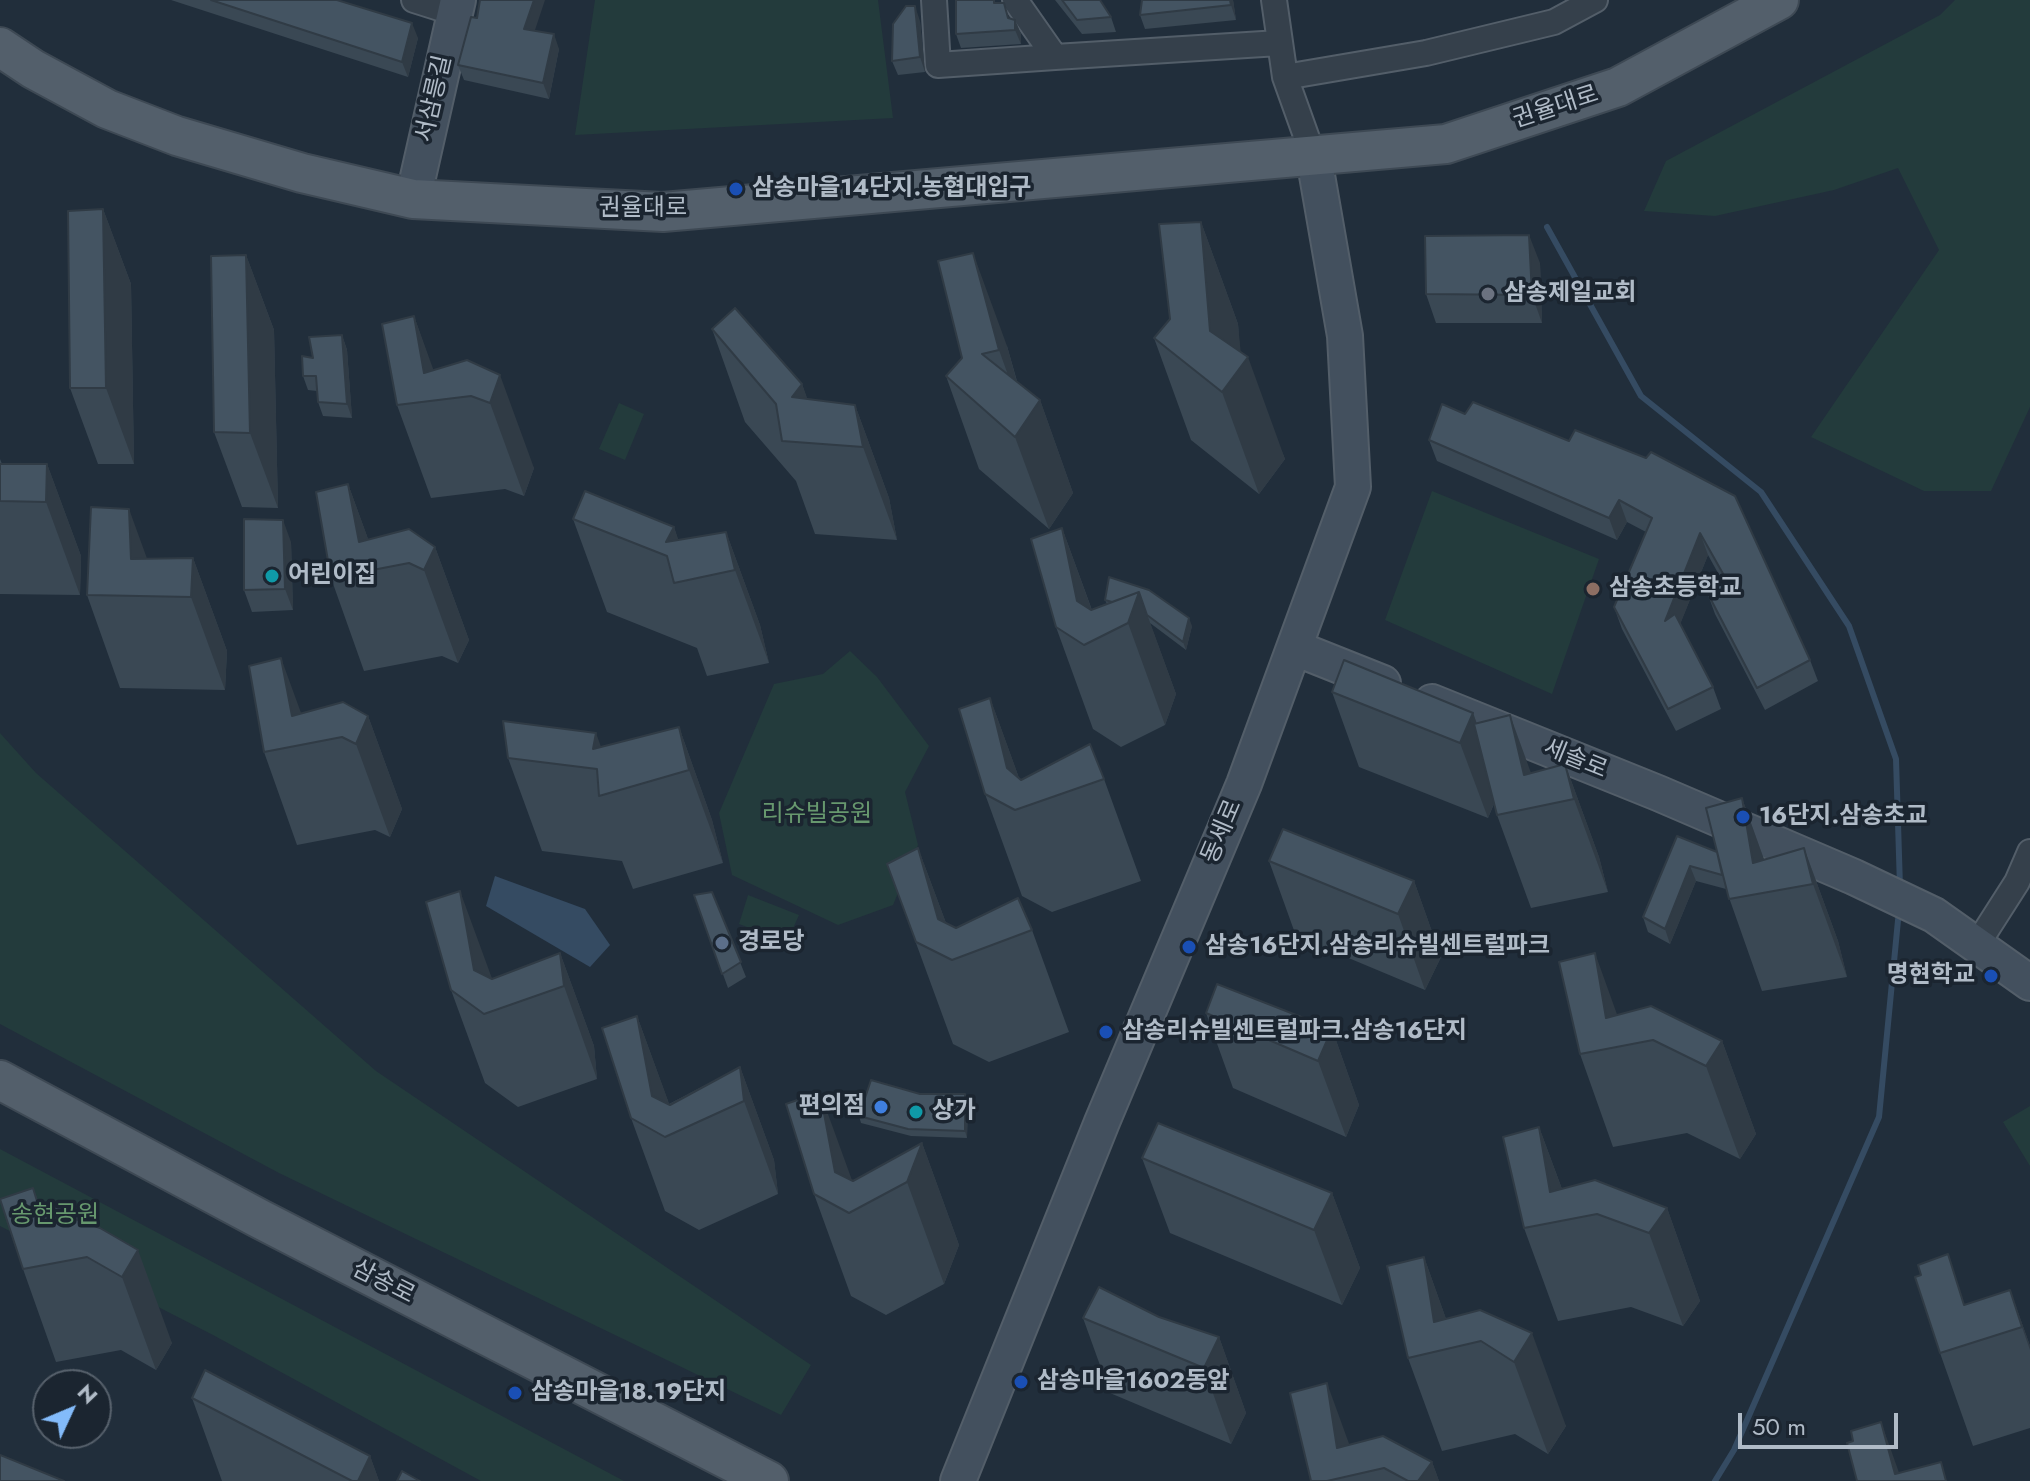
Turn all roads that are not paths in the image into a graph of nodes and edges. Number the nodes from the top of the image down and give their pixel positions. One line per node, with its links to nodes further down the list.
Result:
1 (414, 0): 7 (street)
2 (934, 0): 10 (street)
3 (1015, 0): 10 (street)
4 (1274, 0): 8 (street)
5 (1595, 0): 11 (street)
6 (1779, 0): 12 (main road, 권율대로)
7 (456, 6): 13 (main road, 서삼릉길)
8 (1279, 43): 10 (street); 11 (street)
9 (0, 47): 13 (main road, 권율대로)
10 (1055, 57)
11 (1285, 77): 12 (street)
12 (1314, 158): 13 (main road, 권율대로); 14 (main road, 동세로)
13 (413, 199)
14 (1295, 648): 16 (main road, 세솔로); 20 (main road, 동세로)
15 (2030, 852): 16 (street)
16 (1978, 943): 17 (main road)
17 (2030, 983)
18 (0, 1080): 19 (main road, 삼송로)
19 (769, 1481)
20 (958, 1481)

